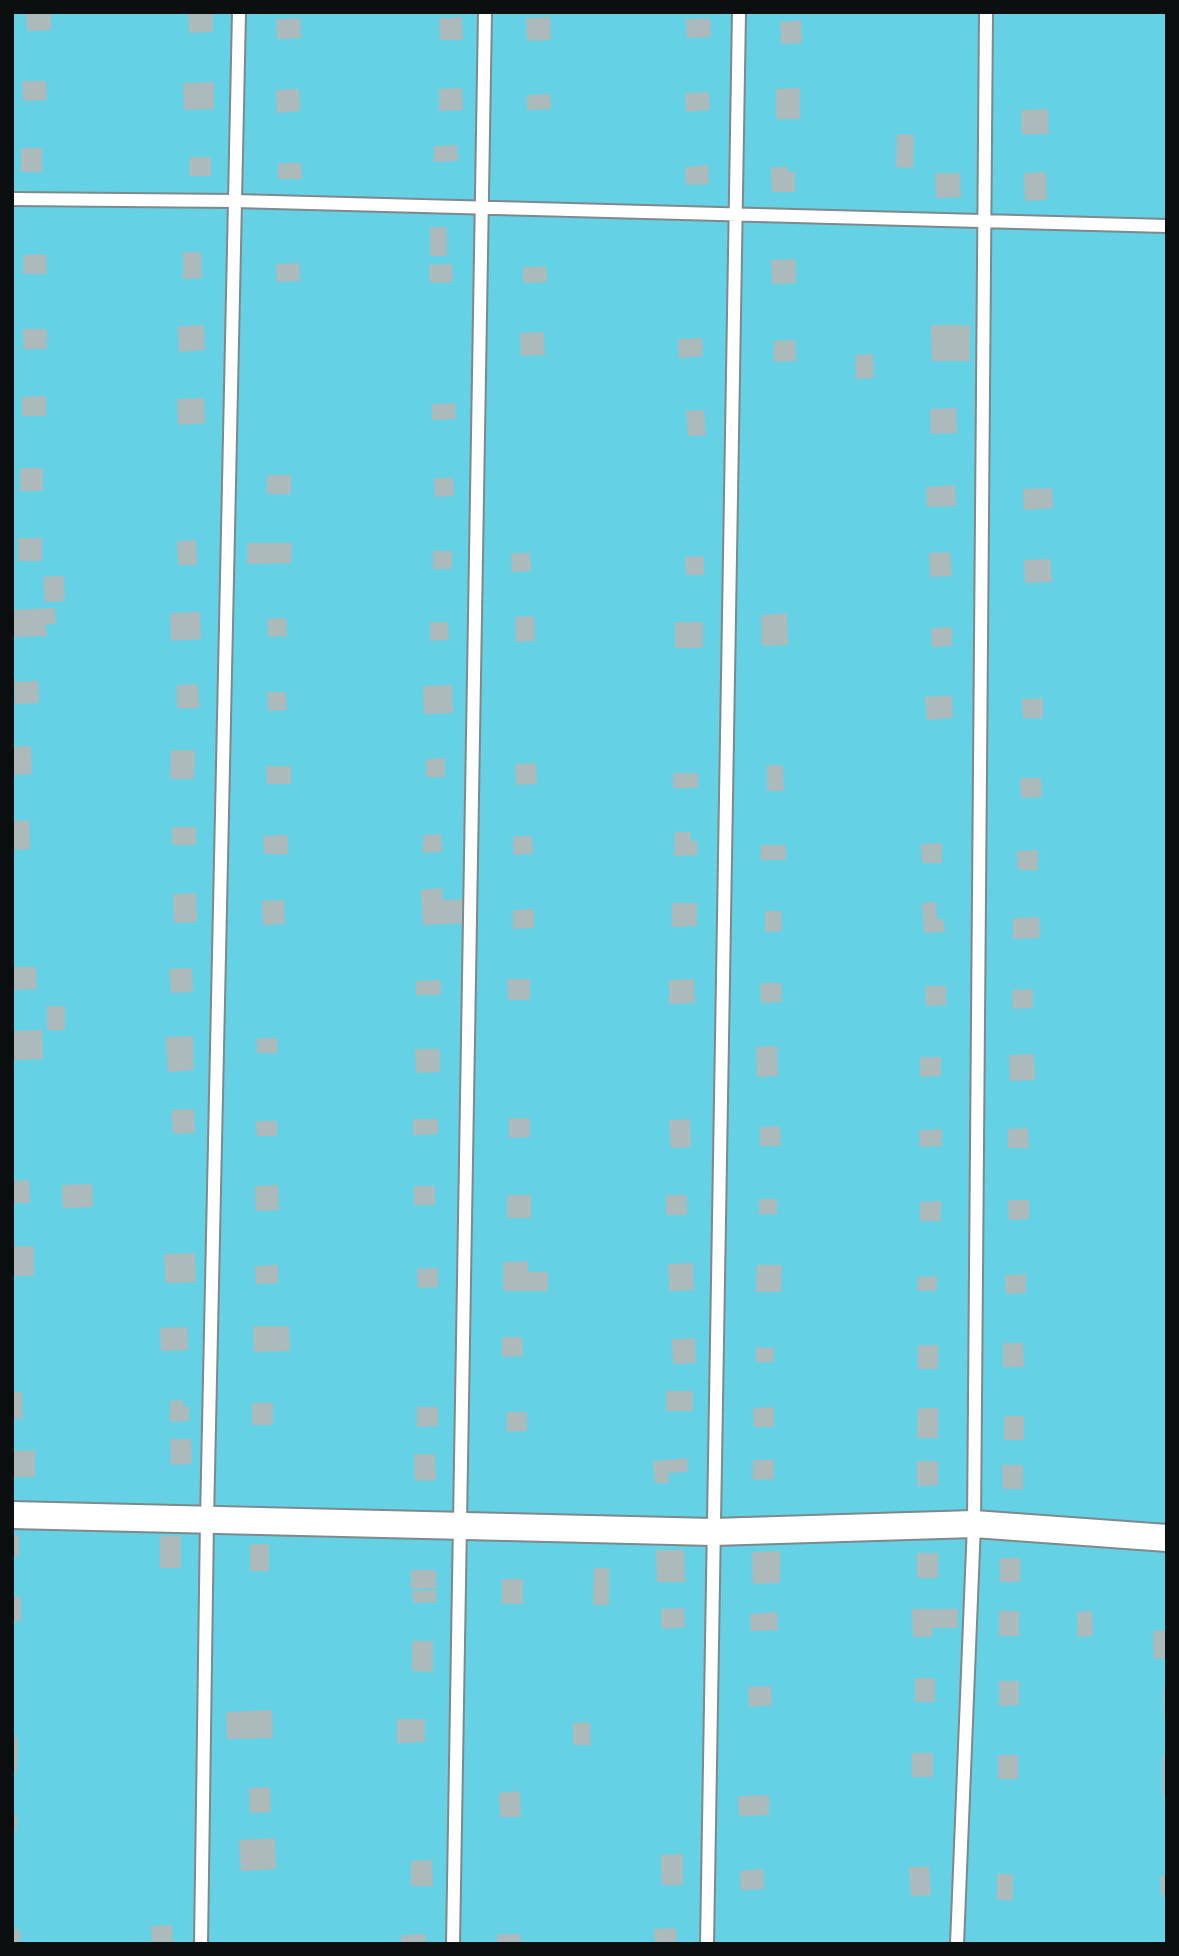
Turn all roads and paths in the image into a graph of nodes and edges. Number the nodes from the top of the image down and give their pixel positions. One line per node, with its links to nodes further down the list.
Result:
1 (239, 12): 6 (lane)
2 (485, 12): 7 (lane)
3 (739, 12): 8 (lane)
4 (986, 12): 9 (lane)
5 (12, 200): 6 (lane)
6 (235, 201): 7 (lane); 12 (lane)
7 (482, 208): 8 (lane); 13 (lane)
8 (736, 215): 9 (lane); 15 (lane)
9 (983, 222): 10 (lane); 14 (lane)
10 (1167, 226)
11 (12, 1515): 12 (street)
12 (207, 1519): 13 (street); 17 (lane)
13 (461, 1524): 15 (street); 18 (lane)
14 (974, 1524): 15 (street); 16 (street); 20 (lane)
15 (713, 1532): 19 (lane)
16 (1167, 1538)
17 (201, 1944)
18 (453, 1944)
19 (707, 1944)
20 (957, 1944)

